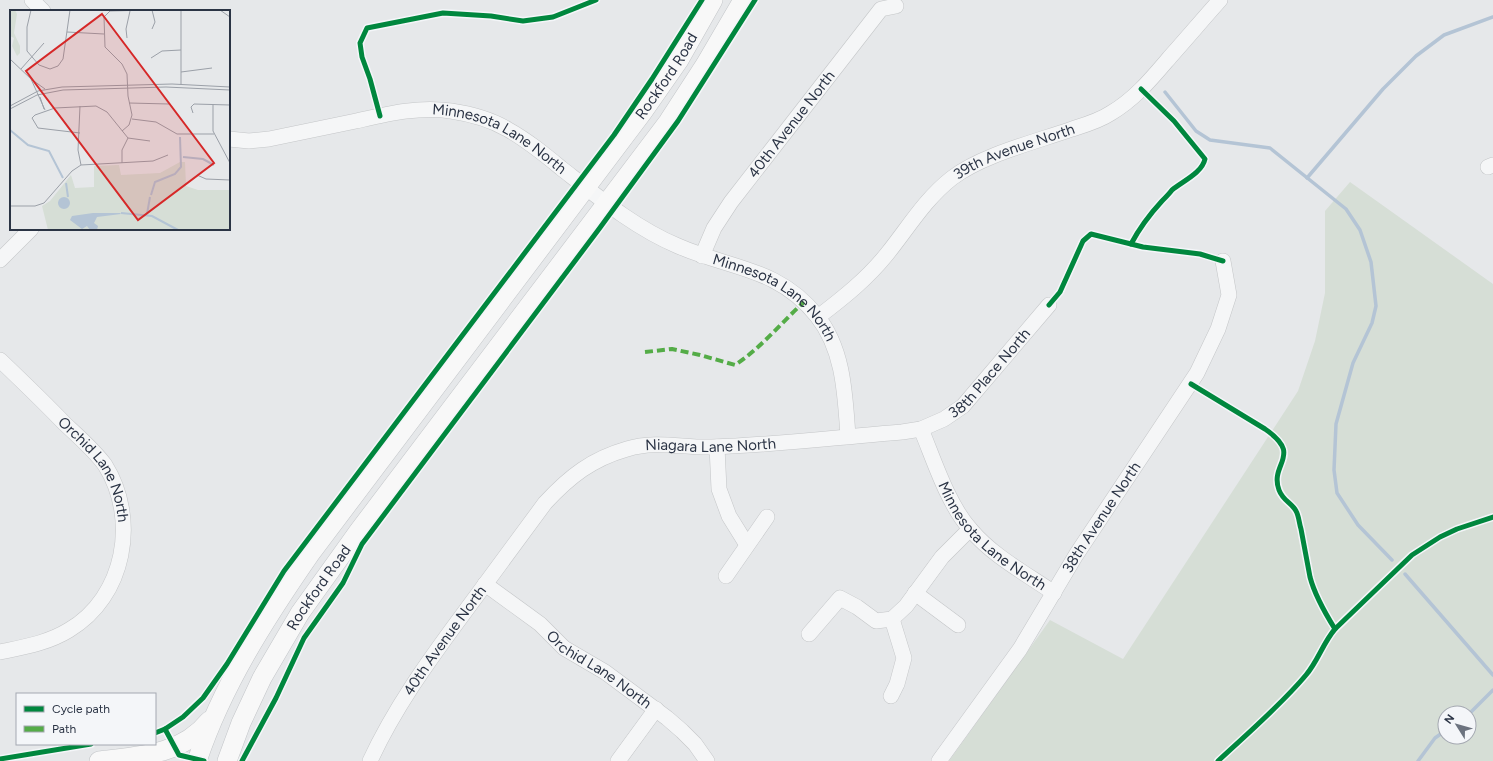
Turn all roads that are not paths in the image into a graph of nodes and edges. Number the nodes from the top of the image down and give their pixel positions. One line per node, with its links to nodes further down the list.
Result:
1 (32, 0): 6 (street)
2 (713, 0): 8 (main road, Rockford Road)
3 (743, 0): 9 (main road, Rockford Road)
4 (1220, 0): 15 (street, 39th Avenue North)
5 (896, 6): 11 (street, 40th Avenue North)
6 (42, 10)
7 (230, 139): 8 (street, Minnesota Lane North)
8 (586, 188): 9 (street, Minnesota Lane North); 33 (main road, Rockford Road)
9 (607, 204): 11 (street, Minnesota Lane North); 37 (main road, Rockford Road)
10 (30, 230): 12 (street)
11 (702, 256): 15 (street, Minnesota Lane North)
12 (0, 260)
13 (1223, 261): 27 (street, 38th Avenue North)
14 (1049, 305): 17 (street, 38th Place North)
15 (818, 317): 18 (street, Minnesota Lane North)
16 (0, 360): 31 (street, Orchid Lane North)
17 (921, 429): 18 (street, Niagara Lane North); 22 (street, Minnesota Lane North)
18 (848, 436): 19 (street, Niagara Lane North)
19 (717, 447): 21 (street, Niagara Lane North); 23 (street)
20 (767, 516): 23 (street)
21 (529, 525): 25 (street, 40th Avenue North)
22 (970, 529): 26 (street); 27 (street, Minnesota Lane North)
23 (747, 545): 24 (street)
24 (726, 576)
25 (485, 584): 34 (street, Orchid Lane North); 38 (street, 40th Avenue North)
26 (915, 593): 28 (street); 29 (street)
27 (1054, 593): 41 (street, 38th Avenue North)
28 (892, 619): 30 (street); 32 (street)
29 (958, 625)
30 (809, 634)
31 (0, 652)
32 (891, 696)
33 (219, 704): 35 (main road); 36 (main road, Rockford Road)
34 (656, 709): 39 (street); 40 (street, Orchid Lane North)
35 (99, 761)
36 (197, 761)
37 (227, 761)
38 (370, 761)
39 (618, 761)
40 (707, 761)
41 (939, 761)

